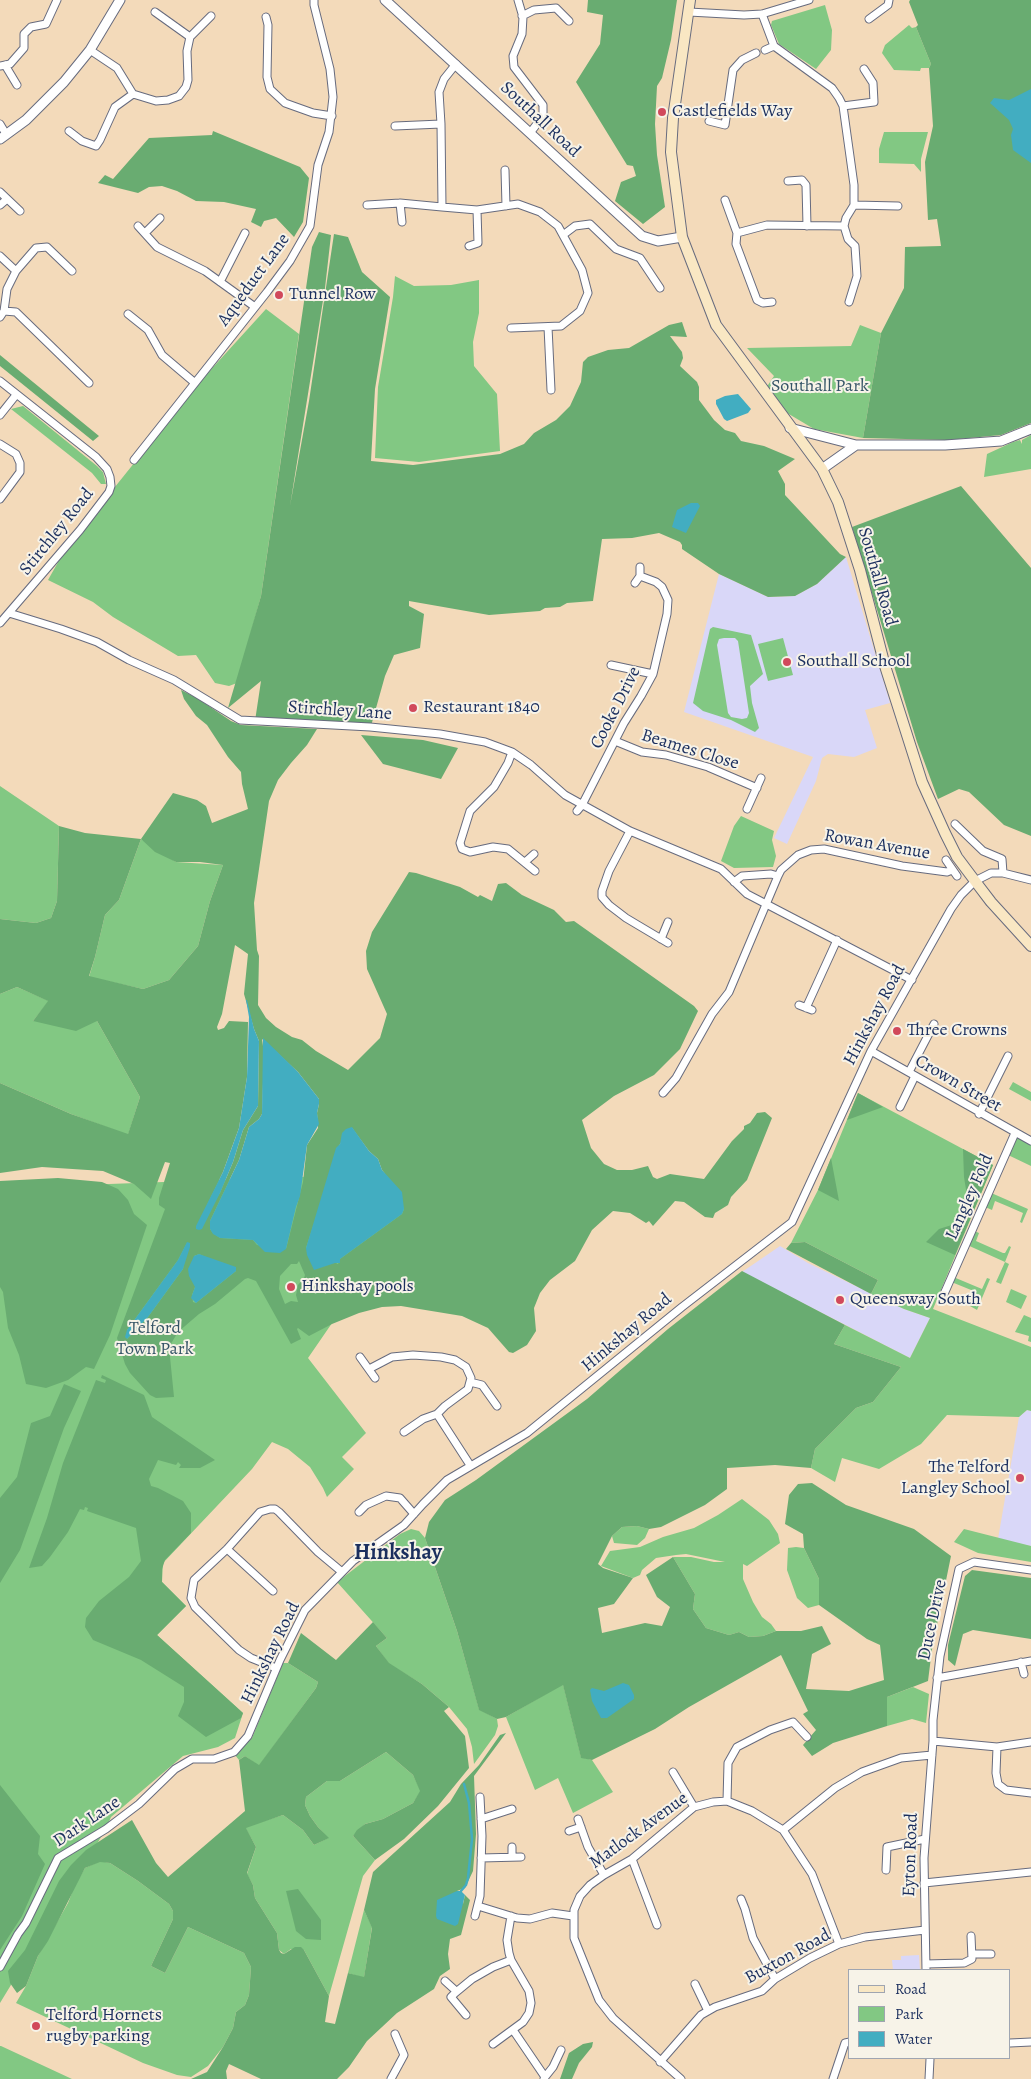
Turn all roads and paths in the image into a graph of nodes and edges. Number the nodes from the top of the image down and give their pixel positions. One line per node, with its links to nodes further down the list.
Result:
1 (57, 0): 23 (street)
2 (120, 0): 19 (street)
3 (314, 0): 28 (street, Aqueduct Lane)
4 (386, 0): 22 (street, Southall Road)
5 (518, 0): 13 (street)
6 (690, 0): 10 (main road)
7 (808, 0): 11 (street)
8 (889, 0): 15 (street)
9 (155, 12): 17 (street)
10 (690, 12): 11 (street); 59 (main road)
11 (762, 14): 18 (street)
12 (211, 16): 17 (street)
13 (522, 16): 16 (street); 34 (street)
14 (266, 17): 28 (street)
15 (869, 19)
16 (569, 21)
17 (190, 37): 26 (street)
18 (774, 46): 20 (street); 27 (street)
19 (90, 50): 26 (street); 35 (street)
20 (765, 50)
21 (756, 53): 29 (street)
22 (456, 64): 31 (street); 34 (street, Southall Road)
23 (2, 65): 25 (street)
24 (864, 69): 27 (street)
25 (18, 86)
26 (133, 94): 33 (street)
27 (843, 106): 44 (street)
28 (332, 116): 68 (street, Aqueduct Lane)
29 (708, 121)
30 (0, 124): 35 (street)
31 (441, 124): 32 (street); 47 (street)
32 (395, 126)
33 (69, 131)
34 (530, 134): 59 (street, Southall Road)
35 (3, 136)
36 (505, 170): 45 (street)
37 (788, 181): 53 (street)
38 (0, 192): 39 (street)
39 (7, 199): 42 (street); 49 (street)
40 (725, 200): 57 (street)
41 (400, 203): 43 (street); 47 (street); 51 (street)
42 (0, 205)
43 (367, 205)
44 (854, 205): 46 (street); 54 (street)
45 (506, 206): 48 (street); 58 (street)
46 (898, 206)
47 (442, 207): 48 (street)
48 (478, 210): 60 (street)
49 (20, 211)
50 (160, 218): 55 (street)
51 (402, 222)
52 (138, 226): 55 (street)
53 (807, 226): 54 (street); 57 (street)
54 (844, 226): 67 (street)
55 (145, 233): 64 (street)
56 (245, 233): 64 (street)
57 (737, 233): 66 (street)
58 (563, 235): 65 (street); 71 (street)
59 (682, 237): 79 (main road, Southall Road)
60 (469, 246)
61 (0, 256): 62 (street)
62 (16, 270): 63 (street); 69 (street)
63 (72, 272)
64 (220, 282): 68 (street)
65 (660, 288)
66 (772, 302)
67 (849, 302)
68 (255, 307): 75 (street, Aqueduct Lane)
69 (2, 314): 74 (street)
70 (128, 314): 75 (street)
71 (548, 327): 72 (street); 76 (street)
72 (511, 328)
73 (0, 381): 77 (street, Stirchley Road)
74 (88, 383)
75 (195, 383): 83 (street, Aqueduct Lane)
76 (551, 390)
77 (16, 395): 78 (street); 89 (street, Stirchley Road)
78 (0, 415)
79 (790, 428): 82 (street); 84 (main road, Southall Road)
80 (1031, 429): 82 (street)
81 (0, 444): 85 (street)
82 (856, 445): 84 (street)
83 (134, 460)
84 (822, 470): 109 (main road, Southall Road)
85 (0, 499)
86 (640, 567): 87 (street)
87 (640, 576): 88 (street); 92 (street, Cooke Drive)
88 (635, 583)
89 (9, 613): 90 (street, Stirchley Road); 94 (street, Stirchley Lane)
90 (0, 623)
91 (611, 665): 92 (street)
92 (652, 674): 93 (street, Cooke Drive)
93 (615, 741): 96 (street, Beames Close); 97 (street, Cooke Drive)
94 (512, 752): 97 (street, Stirchley Lane); 104 (street)
95 (761, 778): 96 (street, Beames Close)
96 (757, 788): 98 (street, Beames Close)
97 (582, 804): 99 (street, Cooke Drive); 101 (street, Stirchley Lane)
98 (747, 809)
99 (577, 811)
100 (955, 824): 106 (street)
101 (630, 831): 110 (street, Stirchley Lane); 112 (street)
102 (534, 854): 104 (street)
103 (946, 860): 107 (street, Rowan Avenue)
104 (525, 862): 105 (street)
105 (535, 871)
106 (1003, 873): 108 (street); 109 (street)
107 (778, 876): 110 (street); 111 (street, Rowan Avenue)
108 (1031, 880)
109 (975, 881): 114 (main road, Southall Road); 115 (street, Hinkshay Road)
110 (734, 882): 111 (street, Stirchley Lane)
111 (766, 905): 113 (street, Stirchley Lane); 121 (street, Rowan Avenue)
112 (668, 922)
113 (838, 940): 115 (street, Stirchley Lane); 116 (street)
114 (1031, 946)
115 (912, 980): 118 (street, Hinkshay Road)
116 (806, 1008)
117 (934, 1024): 120 (street)
118 (871, 1051): 120 (street, Crown Street); 134 (street, Hinkshay Road)
119 (1008, 1056): 123 (street)
120 (912, 1074): 122 (street); 123 (street, Crown Street)
121 (663, 1094)
122 (900, 1107)
123 (979, 1114): 124 (street, Crown Street)
124 (1014, 1133): 125 (street, Crown Street); 126 (street, Langley Fold)
125 (1031, 1141)
126 (944, 1294)
127 (360, 1357): 128 (street)
128 (369, 1369): 129 (street); 130 (street)
129 (375, 1378)
130 (470, 1382): 131 (street); 132 (street)
131 (497, 1406)
132 (437, 1414): 133 (street); 134 (street)
133 (404, 1432)
134 (470, 1465): 136 (street, Hinkshay Road)
135 (359, 1512): 136 (street)
136 (414, 1514): 139 (street, Hinkshay Road)
137 (227, 1548): 139 (street); 140 (street); 143 (street)
138 (1031, 1570): 145 (street, Duce Drive)
139 (342, 1572): 143 (street, Hinkshay Road)
140 (273, 1591)
141 (1031, 1661): 142 (street)
142 (1021, 1662): 144 (street); 145 (street)
143 (276, 1668): 150 (street, Hinkshay Road)
144 (1024, 1674)
145 (937, 1678): 147 (street, Duce Drive)
146 (808, 1737): 155 (street)
147 (933, 1741): 149 (street); 151 (street, Eyton Road)
148 (1031, 1742): 149 (street)
149 (997, 1747): 153 (street)
150 (234, 1752): 185 (street, Dark Lane)
151 (932, 1755): 161 (street); 163 (street, Eyton Road)
152 (673, 1772): 156 (street)
153 (1031, 1793)
154 (480, 1797): 159 (street)
155 (727, 1801): 156 (street, Matlock Avenue); 161 (street)
156 (694, 1807): 168 (street, Matlock Avenue)
157 (512, 1808): 159 (street)
158 (578, 1818): 160 (street)
159 (481, 1819): 167 (street)
160 (581, 1828): 162 (street); 171 (street)
161 (784, 1830): 181 (street)
162 (569, 1831)
163 (925, 1839): 169 (street); 172 (street, Eyton Road)
164 (512, 1847): 165 (street)
165 (512, 1857): 166 (street); 167 (street)
166 (521, 1857)
167 (481, 1858): 174 (street)
168 (632, 1859): 171 (street, Matlock Avenue); 178 (street)
169 (886, 1870)
170 (1031, 1872): 172 (street)
171 (604, 1875): 177 (street, Matlock Avenue)
172 (924, 1883): 179 (street, Eyton Road)
173 (741, 1899): 187 (street)
174 (478, 1906): 175 (street); 176 (street)
175 (475, 1916)
176 (511, 1916): 177 (street); 184 (street)
177 (573, 1916): 201 (street, Matlock Avenue)
178 (657, 1925)
179 (925, 1930): 181 (street, Buxton Road); 186 (street, Eyton Road)
180 (971, 1936): 182 (street)
181 (838, 1944): 187 (street, Buxton Road)
182 (972, 1954): 183 (street); 186 (street)
183 (992, 1954)
184 (511, 1960): 190 (street); 193 (street)
185 (0, 1967)
186 (926, 1967)
187 (775, 1979): 191 (street, Buxton Road)
188 (445, 1982): 190 (street)
189 (695, 1984): 191 (street)
190 (456, 1992): 192 (street)
191 (708, 2010): 201 (street, Buxton Road)
192 (466, 2016)
193 (513, 2030): 198 (street); 202 (street)
194 (395, 2034): 203 (street)
195 (848, 2042): 205 (street)
196 (1031, 2042): 197 (street)
197 (1011, 2043)
198 (493, 2044)
199 (561, 2050): 202 (street)
200 (929, 2059): 206 (street)
201 (660, 2062): 204 (street, Matlock Avenue)
202 (545, 2078)
203 (391, 2079)
204 (681, 2079)
205 (833, 2079)
206 (928, 2079)

